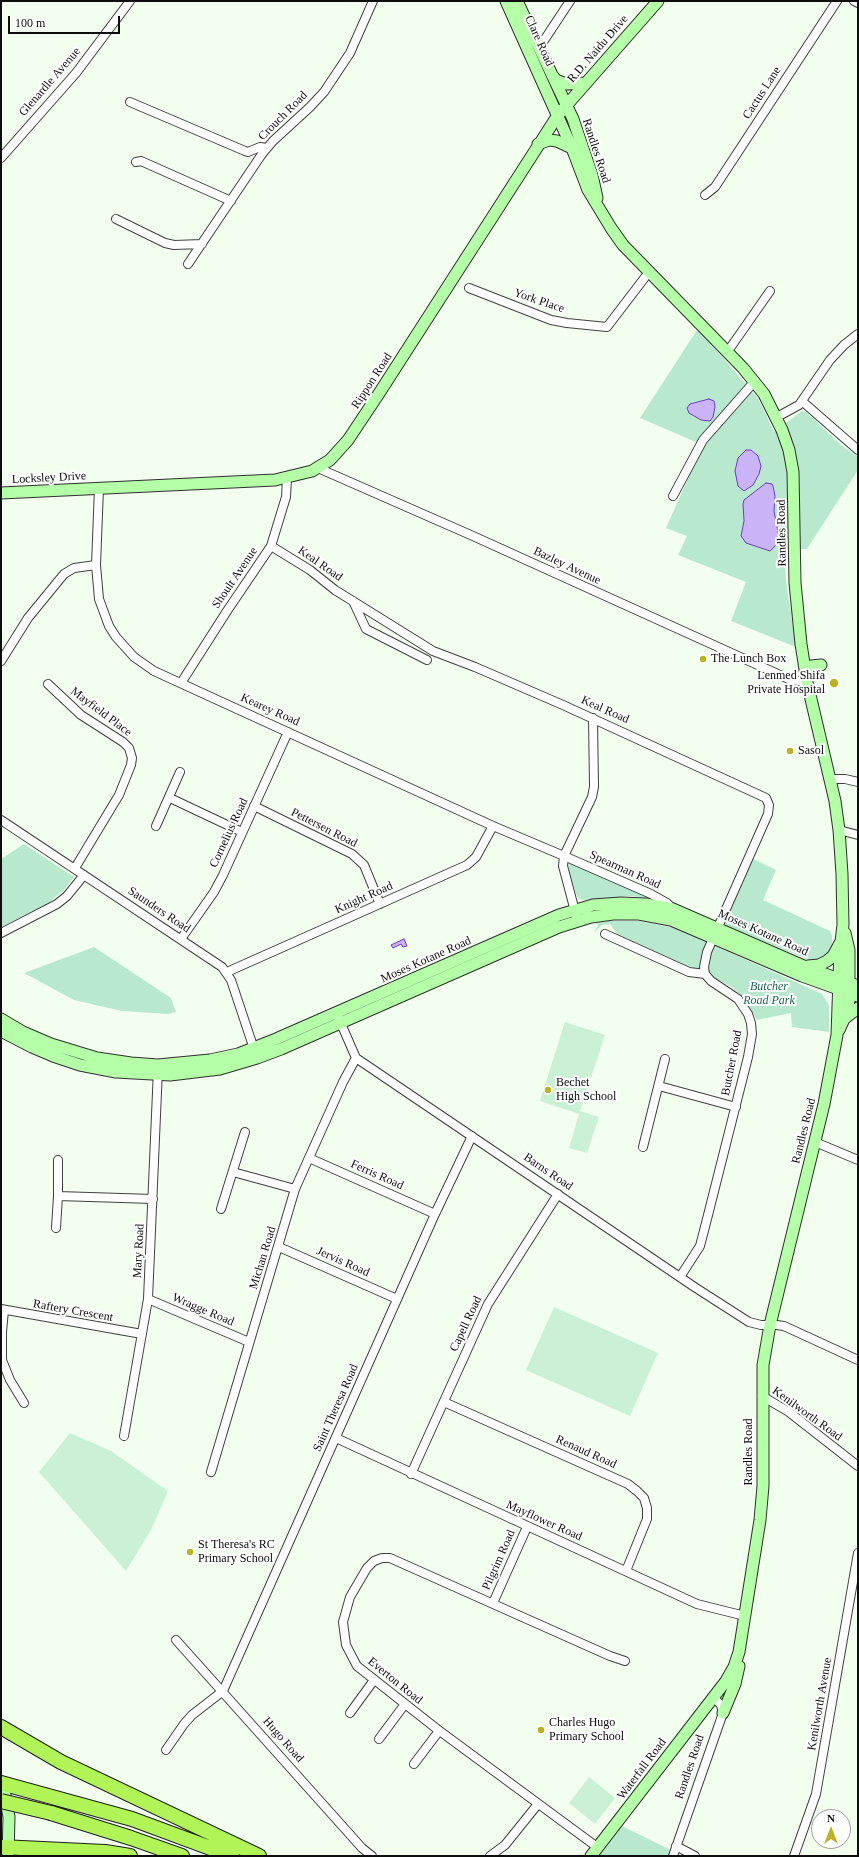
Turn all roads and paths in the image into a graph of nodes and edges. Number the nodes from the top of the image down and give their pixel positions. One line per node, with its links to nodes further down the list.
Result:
1 (130, 1): 19 (street, Glenardle Avenue)
2 (373, 1): 17 (street, Crouch Road)
3 (506, 1): 15 (street, Clare Road)
4 (517, 1): 10 (street, Clare Road)
5 (570, 1): 10 (street)
6 (658, 1): 12 (street, R.D. Naidu Drive)
7 (837, 1): 21 (street, Cactus Lane)
8 (854, 1): 9 (street)
9 (858, 3)
10 (539, 48): 11 (street, Clare Road)
11 (549, 72): 12 (street); 14 (street, Clare Road)
12 (586, 83): 14 (street, R.D. Naidu Drive)
13 (130, 102): 17 (street)
14 (566, 106): 15 (street, R.D. Naidu Drive); 23 (street, Randles Road)
15 (558, 115): 16 (street, Rippon Road); 18 (street, Randles Road)
16 (538, 144): 18 (street); 36 (street, Rippon Road)
17 (267, 148): 22 (street, Crouch Road)
18 (572, 148): 23 (street, Randles Road)
19 (1, 158)
20 (136, 162): 22 (street)
21 (705, 195)
22 (231, 201): 25 (street, Crouch Road)
23 (598, 206): 27 (street, Randles Road)
24 (116, 219): 25 (street)
25 (202, 244): 26 (street, Crouch Road)
26 (188, 264)
27 (649, 272): 28 (street, York Place); 31 (street, Randles Road)
28 (469, 288)
29 (770, 291): 31 (street)
30 (858, 334): 33 (street)
31 (728, 351): 32 (street, Randles Road)
32 (754, 381): 34 (street, Randles Road); 40 (street)
33 (802, 402): 34 (street); 35 (street)
34 (777, 417): 47 (street, Randles Road)
35 (858, 450)
36 (318, 468): 37 (street, Rippon Road); 47 (street, Bazley Avenue)
37 (287, 478): 38 (street, Rippon Road); 41 (street, Shoult Avenue)
38 (99, 488): 39 (street, Locksley Drive); 42 (street, Kearey Road)
39 (1, 493)
40 (673, 496)
41 (271, 546): 43 (street, Keal Road); 48 (street, Shoult Avenue)
42 (96, 566): 45 (street); 48 (street, Kearey Road)
43 (353, 601): 44 (street); 50 (street, Keal Road)
44 (427, 660)
45 (1, 661)
46 (821, 665): 47 (street)
47 (806, 677): 53 (street, Randles Road)
48 (180, 683): 51 (street, Kearey Road)
49 (48, 684): 64 (street, Mayfield Place)
50 (593, 718): 63 (street); 69 (street, Keal Road)
51 (288, 732): 56 (street, Cornelius Road); 59 (street, Kearey Road)
52 (180, 772): 55 (street)
53 (830, 779): 54 (street); 60 (street, Randles Road)
54 (858, 782)
55 (170, 798): 58 (street); 61 (street)
56 (254, 806): 61 (street, Cornelius Road); 66 (street, Pettersen Road)
57 (1, 820): 64 (street, Saunders Road)
58 (156, 826)
59 (493, 826): 63 (street, Kearey Road); 66 (street, Knight Road)
60 (839, 830): 62 (street); 73 (street, Randles Road)
61 (242, 832): 72 (street, Cornelius Road)
62 (858, 835)
63 (564, 856): 67 (street, Spearman Road); 68 (street)
64 (75, 868): 65 (street, Saunders Road)
65 (84, 875): 70 (street); 72 (street, Saunders Road)
66 (380, 904): 76 (street, Knight Road)
67 (673, 910): 68 (street, Moses Kotane Road); 69 (street, Moses Kotane Road)
68 (576, 915): 69 (street, Moses Kotane Road); 80 (street, Moses Kotane Road)
69 (715, 932): 75 (street, Moses Kotane Road); 77 (street, Keal Road); 78 (street, Moses Kotane Road)
70 (1, 933)
71 (605, 934): 77 (street)
72 (181, 939): 76 (street, Saunders Road)
73 (844, 940): 74 (street); 75 (street); 78 (street, Randles Road)
74 (858, 958)
75 (806, 967): 78 (street, Moses Kotane Road)
76 (227, 972): 85 (street, Saunders Road)
77 (705, 974): 90 (street, Butcher Road)
78 (848, 988): 82 (street, Randles Road); 84 (street, Randles Road)
79 (858, 1008): 82 (street)
80 (338, 1018): 85 (street, Moses Kotane Road); 86 (street)
81 (1, 1019): 88 (street, Moses Kotane Road)
82 (844, 1019): 84 (street, Randles Road)
83 (1, 1031): 88 (street, Moses Kotane Road)
84 (837, 1035): 93 (street, Randles Road)
85 (256, 1053): 88 (street, Moses Kotane Road)
86 (356, 1058): 92 (street, Barns Road); 95 (street, Michan Road)
87 (665, 1059): 89 (street)
88 (158, 1070): 102 (street, Mary Road)
89 (659, 1086): 90 (street); 94 (street)
90 (736, 1107): 107 (street, Butcher Road)
91 (245, 1132): 98 (street)
92 (472, 1136): 100 (street, Barns Road); 104 (street, Saint Theresa Road)
93 (815, 1142): 97 (street); 111 (street, Randles Road)
94 (643, 1147)
95 (309, 1158): 99 (street, Michan Road); 104 (street, Ferris Road)
96 (58, 1160): 101 (street)
97 (858, 1160)
98 (232, 1172): 99 (street); 103 (street)
99 (295, 1189): 106 (street, Michan Road)
100 (558, 1194): 107 (street, Barns Road); 116 (street, Capell Road)
101 (58, 1196): 102 (street); 105 (street)
102 (154, 1199): 108 (street, Mary Road)
103 (221, 1209)
104 (435, 1214): 109 (street, Saint Theresa Road)
105 (56, 1228)
106 (279, 1247): 109 (street, Jervis Road); 113 (street, Michan Road)
107 (680, 1277): 111 (street, Barns Road)
108 (148, 1299): 112 (street, Mary Road); 113 (street, Wragge Road)
109 (397, 1299): 119 (street, Saint Theresa Road)
110 (3, 1310): 112 (street, Raftery Crescent); 117 (street)
111 (770, 1325): 114 (street, Barns Road); 115 (street, Randles Road)
112 (142, 1334): 118 (street, Mary Road)
113 (249, 1342): 121 (street, Michan Road)
114 (858, 1360)
115 (762, 1396): 120 (street, Kenilworth Road); 127 (street, Randles Road)
116 (444, 1402): 122 (street, Capell Road); 125 (street, Renaud Road)
117 (24, 1403)
118 (124, 1436)
119 (336, 1438): 122 (street, Mayflower Road); 132 (street, Saint Theresa Road)
120 (858, 1466)
121 (211, 1472)
122 (411, 1474): 123 (street, Mayflower Road)
123 (527, 1527): 125 (street, Mayflower Road); 126 (street, Pilgrim Road)
124 (858, 1553): 157 (street, Kenilworth Avenue)
125 (626, 1571): 127 (street, Mayflower Road)
126 (493, 1603): 130 (street, Everton Road); 131 (street, Everton Road)
127 (745, 1616): 129 (street, Randles Road)
128 (176, 1640): 132 (street, Hugo Road)
129 (739, 1652): 133 (street, Randles Road); 136 (street)
130 (625, 1661)
131 (374, 1680): 134 (street, Everton Road); 135 (street)
132 (223, 1691): 140 (street); 153 (street, Hugo Road)
133 (713, 1696): 136 (street); 148 (street, Waterfall Road)
134 (405, 1704): 138 (street, Everton Road); 139 (street)
135 (350, 1713)
136 (723, 1713): 146 (street, Randles Road)
137 (1, 1727): 152 (highway)
138 (439, 1731): 141 (street); 145 (street, Everton Road)
139 (378, 1740)
140 (166, 1750)
141 (414, 1764)
142 (1, 1782): 151 (highway)
143 (1, 1786): 147 (street)
144 (1, 1801): 150 (highway, bridge)
145 (538, 1804): 148 (street, Everton Road); 154 (street)
146 (676, 1846): 155 (street, Randles Road); 156 (street)
147 (6, 1850): 149 (highway)
148 (594, 1852)
149 (130, 1856)
150 (182, 1856)
151 (232, 1856)
152 (259, 1856)
153 (372, 1856)
154 (490, 1856)
155 (673, 1856)
156 (695, 1856)
157 (794, 1856)

